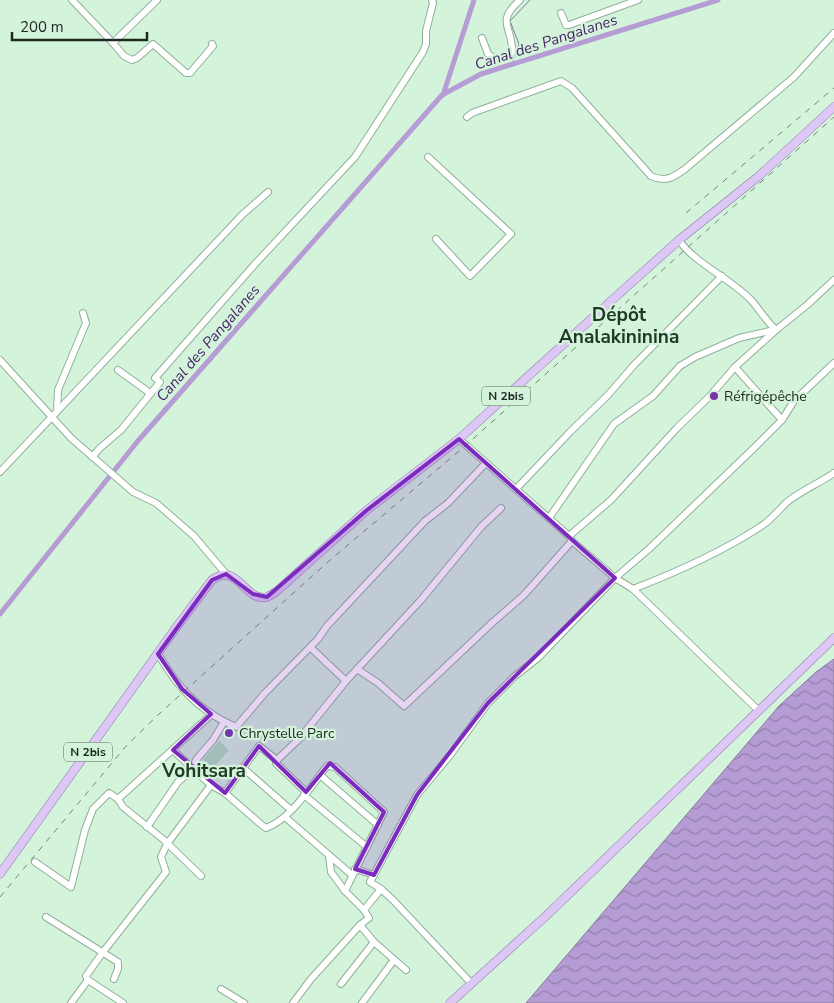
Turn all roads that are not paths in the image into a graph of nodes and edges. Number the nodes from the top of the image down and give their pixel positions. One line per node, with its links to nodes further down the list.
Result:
1 (72, 0): 9 (street)
2 (157, 0): 9 (street)
3 (432, 0): 25 (street)
4 (520, 0): 8 (street)
5 (638, 0): 6 (street)
6 (561, 14)
7 (834, 33): 12 (street)
8 (482, 38)
9 (113, 43): 10 (street)
10 (212, 44)
11 (834, 107): 16 (main road, N 2bis)
12 (467, 117)
13 (428, 157): 15 (street)
14 (268, 192): 26 (street)
15 (436, 239)
16 (680, 240): 17 (street); 29 (main road, N 2bis)
17 (722, 276): 20 (street); 34 (street)
18 (834, 280): 20 (street)
19 (83, 313): 26 (street)
20 (776, 330): 23 (street); 36 (street)
21 (0, 360): 27 (street)
22 (834, 363): 28 (street)
23 (735, 367): 28 (street); 37 (street)
24 (118, 370): 25 (street)
25 (150, 393): 30 (street)
26 (57, 411): 27 (street)
27 (51, 416): 30 (street); 32 (street)
28 (782, 420): 39 (street)
29 (458, 440): 31 (street); 38 (main road, N 2bis)
30 (92, 458): 38 (street)
31 (485, 464): 34 (street); 42 (street)
32 (0, 472)
33 (834, 473): 40 (street)
34 (516, 490): 36 (street)
35 (501, 508): 44 (street)
36 (549, 518): 37 (street)
37 (571, 539): 39 (street); 44 (street)
38 (226, 574): 43 (main road, N 2bis)
39 (614, 578): 40 (street); 68 (street)
40 (633, 589): 46 (street)
41 (834, 638): 46 (main road)
42 (311, 648): 45 (street); 48 (street)
43 (158, 654): 47 (street); 67 (main road, N 2bis)
44 (358, 669): 45 (street)
45 (346, 681): 50 (street)
46 (758, 710): 81 (main road)
47 (212, 714): 48 (street); 49 (street)
48 (224, 722): 52 (street)
49 (173, 750): 52 (street); 57 (street)
50 (277, 760): 51 (street); 56 (street)
51 (243, 768): 55 (street); 58 (street)
52 (193, 769): 54 (street); 61 (street)
53 (320, 775): 56 (street); 60 (street); 60 (street)
54 (211, 785): 55 (street); 62 (street)
55 (225, 793): 59 (street)
56 (305, 793): 58 (street); 63 (street)
57 (118, 799): 61 (street); 65 (street)
58 (291, 810): 59 (street)
59 (284, 818): 64 (street)
60 (378, 825): 63 (street)
61 (147, 827): 62 (street)
62 (167, 844): 69 (street); 76 (street)
63 (367, 847): 66 (street)
64 (329, 855): 66 (street); 71 (street)
65 (35, 862)
66 (353, 872): 68 (street); 71 (street)
67 (0, 874)
68 (374, 875): 70 (street)
69 (201, 876)
70 (381, 889): 72 (street); 81 (street)
71 (344, 891): 72 (street)
72 (364, 910): 74 (street)
73 (46, 917): 76 (street)
74 (360, 925): 75 (street); 87 (street)
75 (374, 942): 77 (street); 82 (street)
76 (103, 952): 79 (street); 80 (street)
77 (394, 960): 78 (street); 88 (street)
78 (406, 970)
79 (114, 979)
80 (88, 980): 84 (street); 85 (street)
81 (471, 983): 89 (main road)
82 (341, 984)
83 (221, 989): 86 (street)
84 (73, 1002)
85 (123, 1003)
86 (244, 1003)
87 (293, 1003)
88 (362, 1003)
89 (450, 1003)

